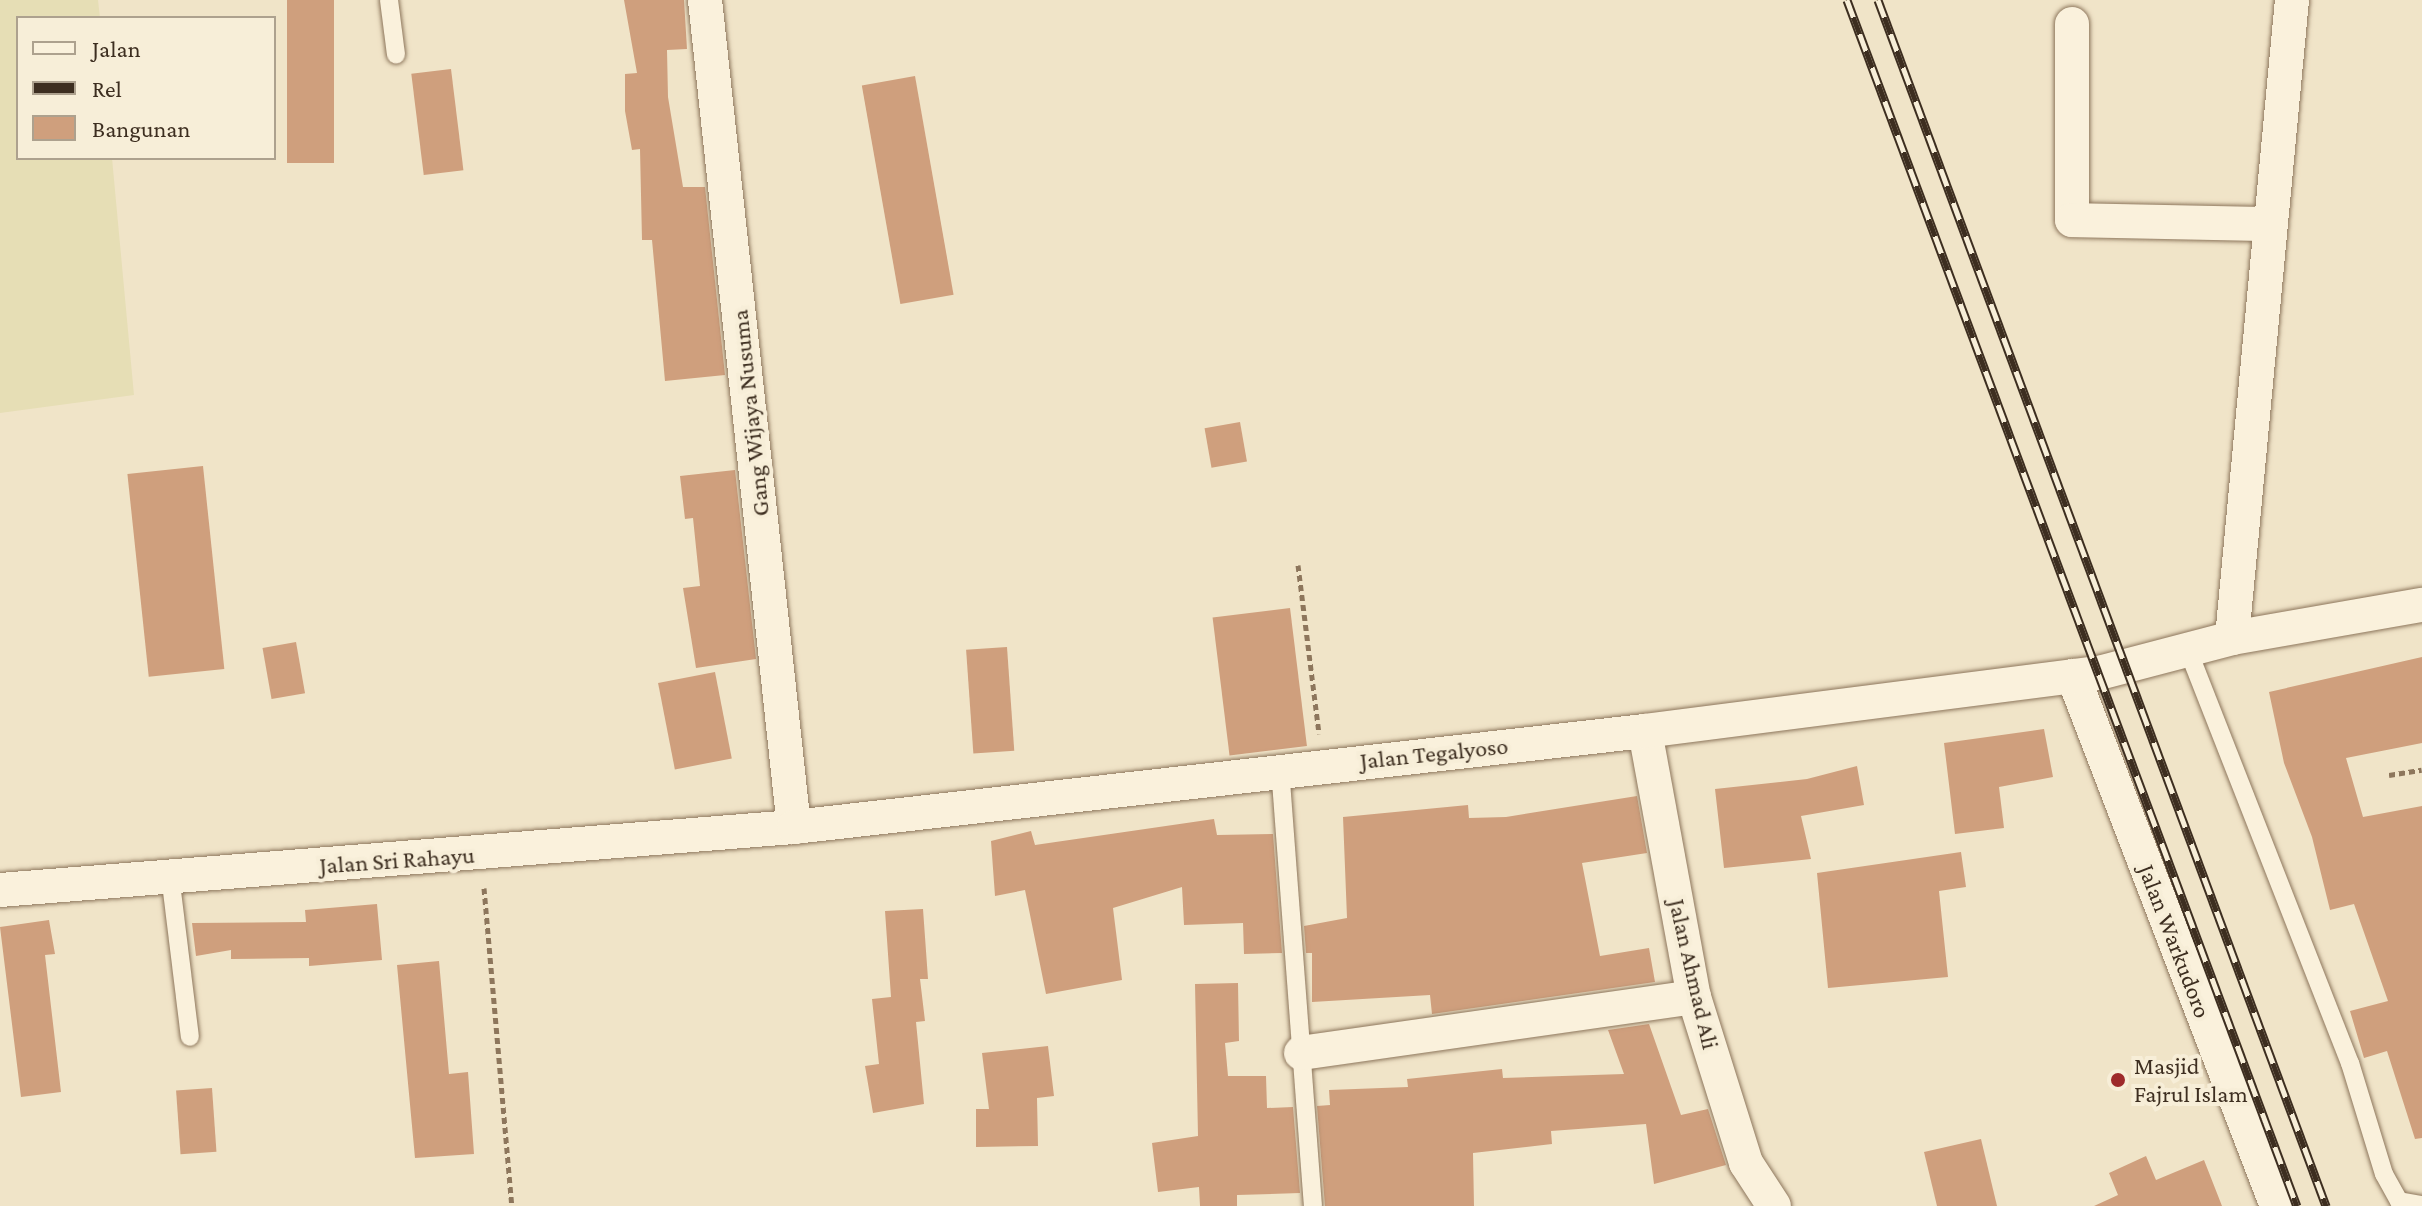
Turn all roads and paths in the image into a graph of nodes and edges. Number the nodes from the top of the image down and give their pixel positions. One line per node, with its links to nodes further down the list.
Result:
1 (389, 0): 5 (lane)
2 (705, 0): 17 (street, Gang Wijaya Nusuma)
3 (2292, 0): 6 (street)
4 (2072, 24): 6 (street)
5 (396, 55)
6 (2270, 224): 9 (street)
7 (1298, 565): 13 (path)
8 (2422, 605): 9 (street, Jalan Tegalyoso)
9 (2232, 638): 10 (street, Jalan Tegalyoso)
10 (2188, 650): 11 (street, Jalan Tegalyoso); 24 (lane)
11 (2073, 676): 12 (street, Jalan Tegalyoso); 28 (street, Jalan Warkudoro)
12 (1645, 731): 13 (street, Jalan Tegalyoso); 21 (street, Jalan Ahmad Ali)
13 (1322, 764): 14 (street, Jalan Tegalyoso)
14 (1280, 768): 17 (street, Jalan Tegalyoso); 23 (lane)
15 (2422, 770): 16 (path)
16 (2389, 775)
17 (794, 827): 18 (street, Jalan Sri Rahayu)
18 (480, 854): 19 (street, Jalan Sri Rahayu); 25 (path)
19 (170, 875): 20 (street, Jalan Sri Rahayu); 22 (lane)
20 (0, 890)
21 (1694, 997): 23 (street); 27 (street, Jalan Ahmad Ali)
22 (190, 1037)
23 (1301, 1053): 26 (lane)
24 (2422, 1205)
25 (512, 1206)
26 (1313, 1206)
27 (1774, 1206)
28 (2277, 1206)

